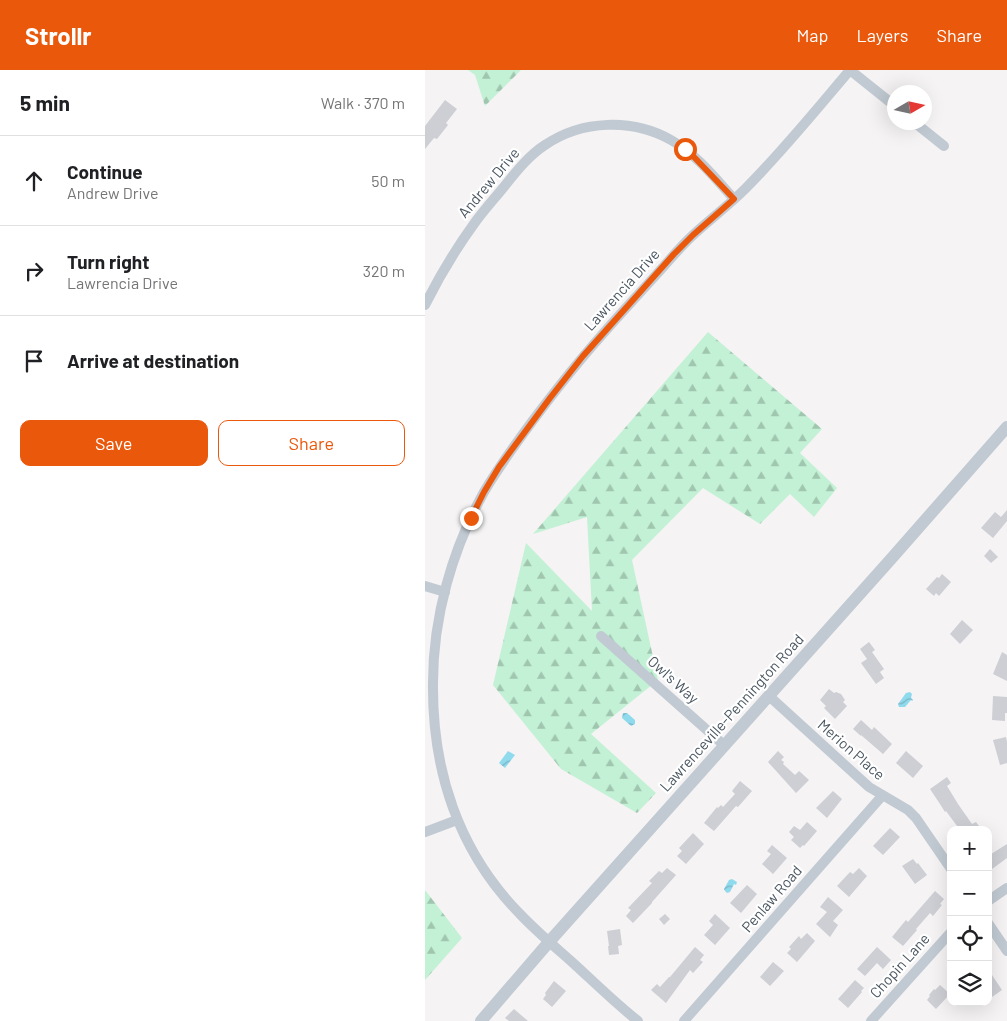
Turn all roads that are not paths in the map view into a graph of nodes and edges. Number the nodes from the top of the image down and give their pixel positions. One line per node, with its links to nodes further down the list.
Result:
1 (850, 70): 2 (street); 5 (street, Lawrencia Drive)
2 (887, 100)
3 (925, 130): 4 (street)
4 (944, 146)
5 (734, 199): 6 (street, Andrew Drive); 9 (street, Lawrencia Drive)
6 (425, 305)
7 (1007, 427): 11 (street, Lawrenceville-Pennington Road)
8 (425, 586): 9 (street)
9 (445, 592): 12 (street, Lawrencia Drive)
10 (601, 636): 13 (street, Owl's Way)
11 (769, 696): 13 (street, Lawrenceville-Pennington Road); 14 (street, Merion Place)
12 (429, 708): 15 (street, Lawrencia Drive)
13 (725, 746): 22 (street, Lawrenceville-Pennington Road)
14 (882, 796): 17 (street, Merion Place); 26 (street, Penlaw Road)
15 (457, 820): 16 (street); 22 (street, Lawrencia Drive)
16 (425, 832)
17 (947, 863)
18 (1007, 888): 19 (street)
19 (992, 898)
20 (992, 929): 23 (street)
21 (947, 936): 27 (street, Chopin Lane)
22 (549, 942): 24 (street, Lawrenceville-Pennington Road); 25 (street)
23 (1007, 951)
24 (481, 1021)
25 (638, 1021)
26 (683, 1021)
27 (871, 1021)

